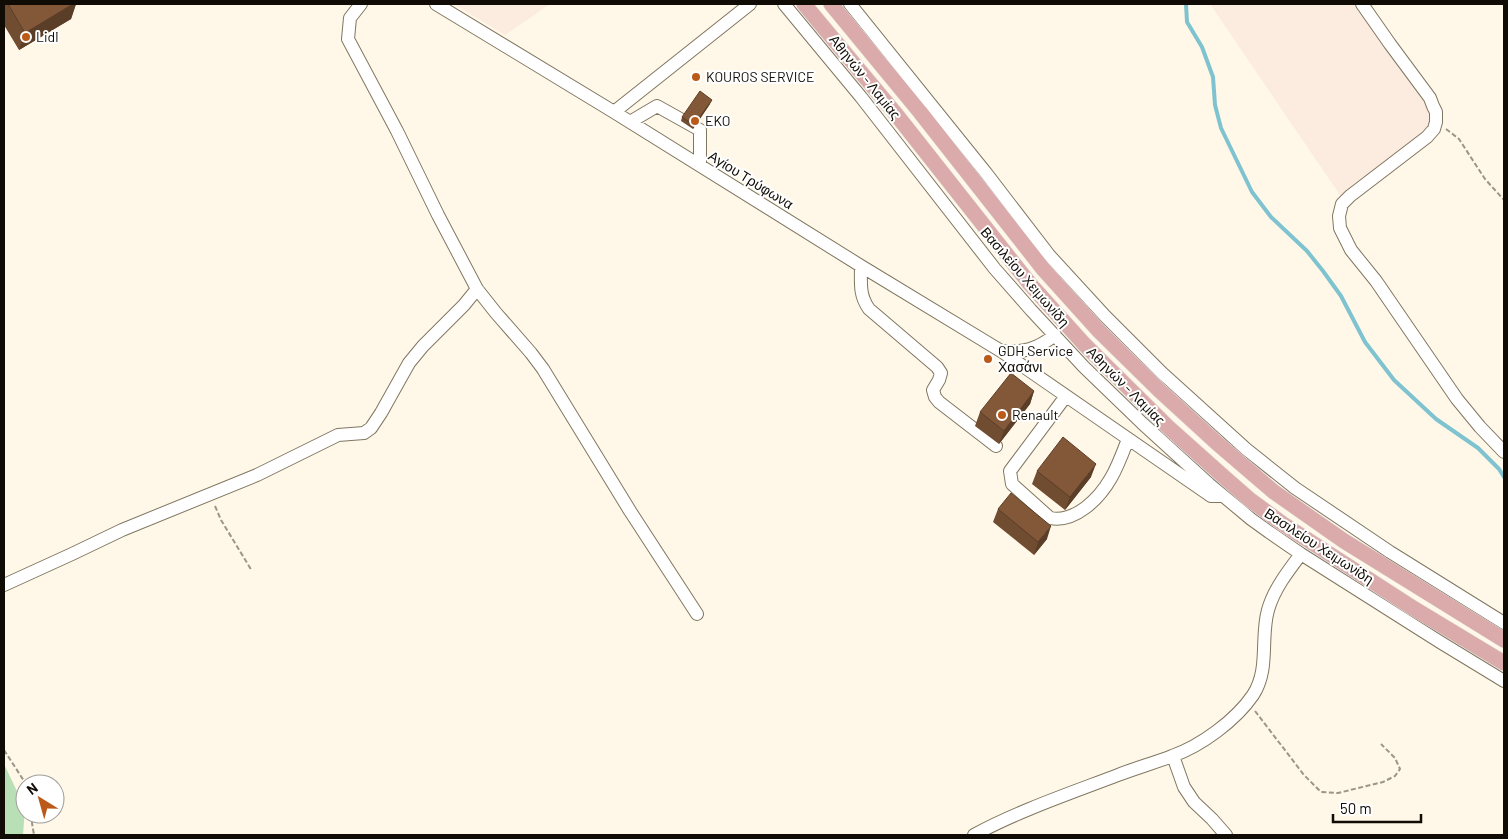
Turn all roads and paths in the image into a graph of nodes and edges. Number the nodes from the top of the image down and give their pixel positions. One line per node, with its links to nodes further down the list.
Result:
1 (361, 4): 15 (street)
2 (436, 4): 9 (street, Αγίου Τρύφωνα)
3 (750, 4): 9 (street)
4 (784, 4): 16 (street, Βασιλείου Χειμωνίδη)
5 (804, 4): 30 (main road, Αθηνών - Λαμίας)
6 (832, 4): 29 (main road, Αθηνών - Λαμίας)
7 (850, 4): 28 (street)
8 (1362, 4): 11 (street)
9 (614, 112): 10 (street, Αγίου Τρύφωνα)
10 (630, 122): 12 (street, Αγίου Τρύφωνα); 12 (street)
11 (1436, 122): 13 (path); 21 (street)
12 (700, 166): 14 (street, Αγίου Τρύφωνα)
13 (1504, 200)
14 (861, 266): 17 (street, Αγίου Τρύφωνα); 20 (street)
15 (477, 288): 22 (street); 27 (street)
16 (1055, 335): 17 (street); 23 (street, Βασιλείου Χειμωνίδη)
17 (1001, 351): 18 (street, Αγίου Τρύφωνα)
18 (1066, 396): 19 (street, Αγίου Τρύφωνα); 19 (street)
19 (1128, 439): 23 (street, Αγίου Τρύφωνα)
20 (996, 446)
21 (1504, 452)
22 (210, 495): 25 (path); 26 (street)
23 (1223, 496): 24 (street, Βασιλείου Χειμωνίδη)
24 (1301, 554): 31 (street, Βασιλείου Χειμωνίδη); 32 (street)
25 (252, 571)
26 (4, 585)
27 (698, 614)
28 (1504, 623)
29 (1504, 640)
30 (1504, 663)
31 (1504, 680)
32 (1247, 703): 33 (path); 35 (street)
33 (1380, 744)
34 (4, 750): 36 (path)
35 (1173, 756): 37 (street); 38 (street)
36 (20, 774)
37 (974, 835)
38 (1226, 835)

